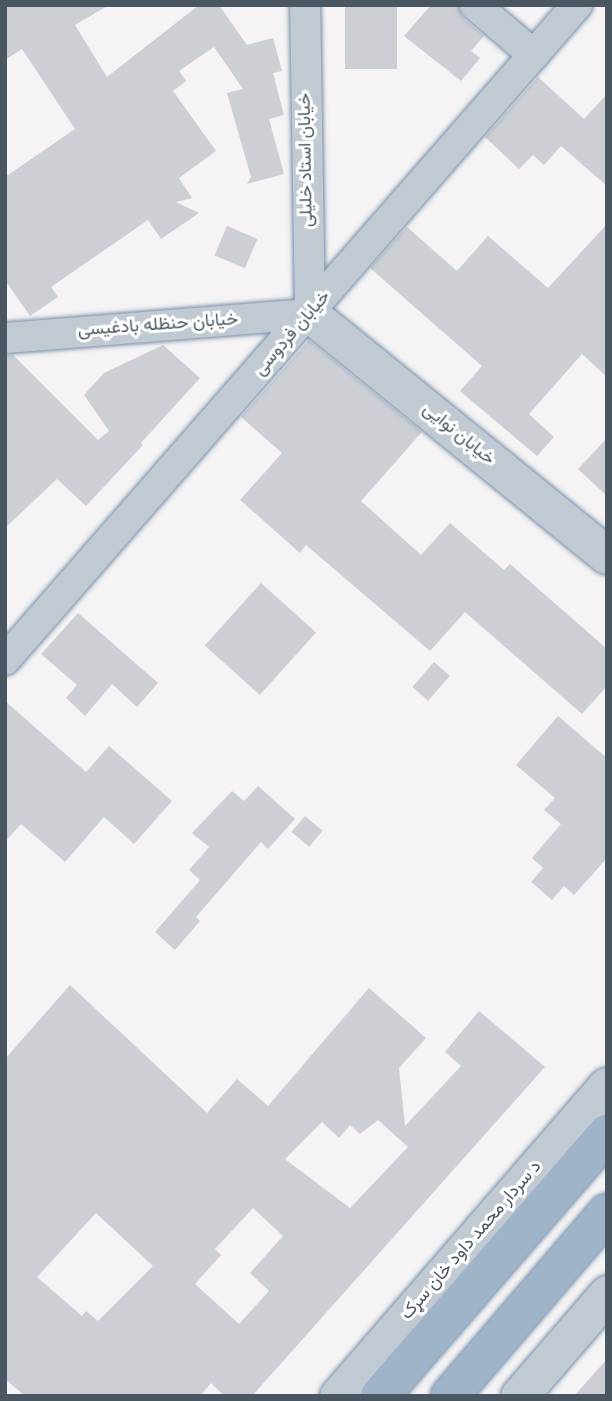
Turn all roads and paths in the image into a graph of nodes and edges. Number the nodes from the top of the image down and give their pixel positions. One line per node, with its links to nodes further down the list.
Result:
1 (304, 5): 5 (street, خیابان استاد خلیلی)
2 (475, 5): 4 (street)
3 (577, 5): 4 (street, خیابان فردوسی)
4 (534, 55): 5 (street, خیابان فردوسی)
5 (310, 314): 6 (street, خیابان حنظله بادغیسی); 7 (street, خیابان نوایی); 8 (street, خیابان فردوسی)
6 (5, 338)
7 (607, 555)
8 (5, 660)
9 (607, 1086): 13 (street, د سردار محمد داود خان سړک)
10 (607, 1135): 14 (highway, د سردار محمد داود خان سړک)
11 (607, 1213): 15 (highway)
12 (607, 1294): 16 (street)
13 (338, 1396)
14 (380, 1396)
15 (450, 1396)
16 (519, 1396)

